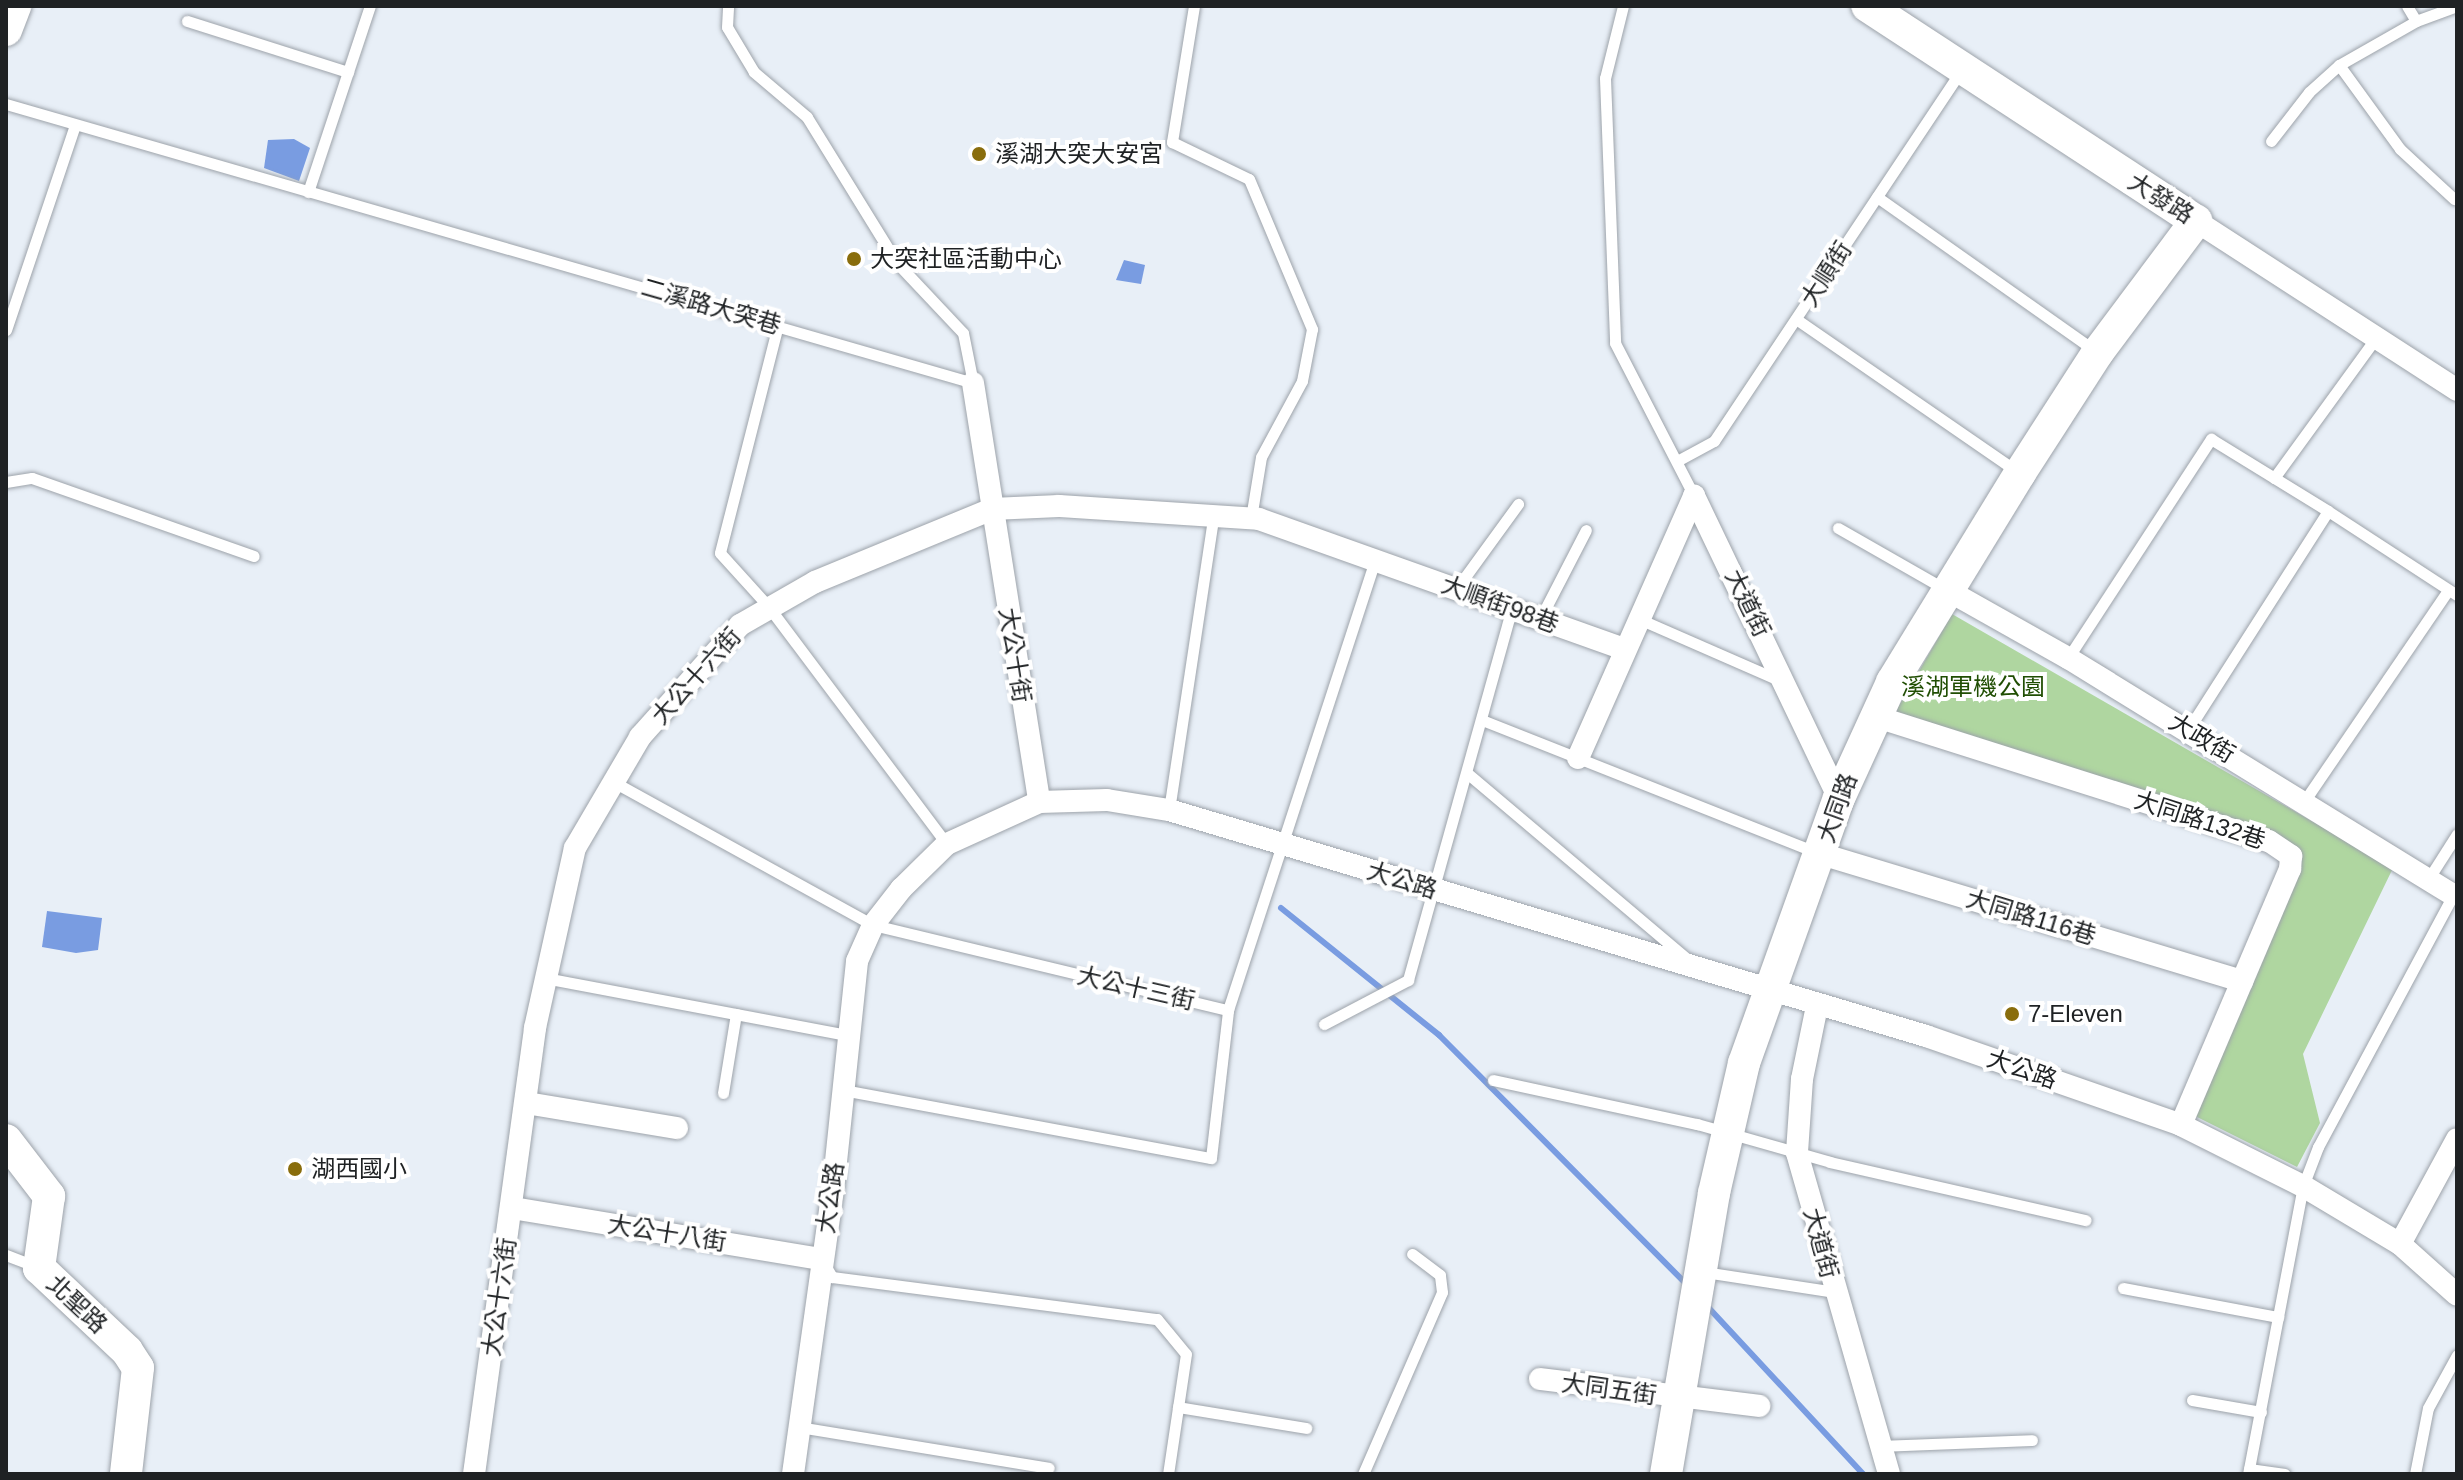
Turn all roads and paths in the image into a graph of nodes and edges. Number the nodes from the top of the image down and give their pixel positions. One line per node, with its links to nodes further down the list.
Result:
1 (15, 6): 11 (street)
2 (370, 6): 14 (lane)
3 (728, 6): 27 (lane)
4 (1194, 6): 38 (lane)
5 (1623, 6): 29 (lane)
6 (1867, 6): 13 (street, 大發路)
7 (2407, 6): 10 (lane)
8 (2457, 6): 10 (lane)
9 (187, 21): 14 (lane)
10 (2416, 21): 12 (lane)
11 (6, 30)
12 (2339, 65): 17 (lane); 20 (lane)
13 (1961, 71): 19 (lane, 大順街); 21 (street, 大發路)
14 (348, 72): 18 (lane)
15 (6, 104): 16 (lane, 二溪路大突巷)
16 (75, 125): 18 (lane, 二溪路大突巷); 24 (lane)
17 (2271, 141)
18 (308, 192): 23 (lane, 二溪路大突巷)
19 (1877, 197): 22 (lane, 大順街); 26 (lane)
20 (2454, 199)
21 (2196, 221): 25 (street, 大發路); 26 (street, 大同路)
22 (1796, 319): 29 (lane, 大順街); 30 (lane)
23 (778, 325): 27 (lane, 二溪路大突巷); 46 (lane)
24 (6, 330)
25 (2378, 335): 28 (street, 大發路); 31 (lane)
26 (2098, 352): 30 (street, 大同路)
27 (973, 383): 35 (street, 大公十街)
28 (2457, 390)
29 (1677, 461): 33 (lane)
30 (2020, 473): 44 (street, 大同路)
31 (2274, 478): 36 (lane); 51 (lane)
32 (6, 482): 41 (lane)
33 (1694, 496): 49 (street); 52 (street, 大道街)
34 (1518, 504): 43 (lane)
35 (992, 509): 37 (street); 46 (street, 大公十六街); 61 (street, 大公十街)
36 (2328, 511): 45 (lane); 55 (lane)
37 (1214, 513): 38 (street); 62 (lane)
38 (1251, 518): 42 (street)
39 (1838, 528): 44 (lane)
40 (1586, 530): 48 (lane)
41 (254, 556)
42 (1375, 558): 43 (street, 大順街98巷); 65 (lane, 大公十三街)
43 (1457, 588): 47 (street, 大順街98巷)
44 (1949, 591): 51 (street, 大政街); 53 (street, 大同路)
45 (2453, 592): 60 (lane)
46 (768, 606): 58 (street, 大公十六街); 64 (lane)
47 (1512, 608): 48 (street, 大順街98巷); 54 (lane)
48 (1540, 619): 50 (street, 大順街98巷)
49 (1638, 619): 50 (street); 52 (lane)
50 (1625, 649): 56 (street)
51 (2068, 658): 55 (street, 大政街)
52 (1784, 682): 59 (street, 大道街)
53 (1874, 716): 59 (street, 大同路); 73 (street, 大同路132巷)
54 (1482, 720): 56 (lane); 57 (lane)
55 (2188, 730): 60 (street, 大政街)
56 (1578, 758): 66 (lane)
57 (1467, 773): 68 (lane); 71 (lane)
58 (611, 781): 70 (lane, 大公十三街); 72 (street, 大公十六街)
59 (1839, 798): 66 (street, 大同路)
60 (2305, 800): 67 (street, 大政街)
61 (1039, 802): 62 (street, 大公路); 64 (street, 大公路)
62 (1169, 810): 65 (street, 大公路)
63 (2457, 834): 67 (lane)
64 (947, 844): 70 (street, 大公路)
65 (1282, 844): 68 (street, 大公路); 76 (lane, 大公十三街)
66 (1821, 854): 73 (street, 大同路116巷); 74 (street, 大同路)
67 (2429, 878): 69 (street, 大政街)
68 (1435, 890): 71 (street, 大公路); 78 (lane)
69 (2454, 895): 90 (lane)
70 (873, 925): 76 (lane, 大公十三街); 79 (street, 大公路)
71 (1702, 972): 74 (street, 大公路)
72 (545, 978): 77 (lane); 83 (street, 大公十六街)
73 (2242, 981): 84 (street, 大同路132巷)
74 (1766, 992): 75 (street, 大公路); 86 (street, 大同路)
75 (1817, 1006): 84 (street, 大公路); 89 (street, 大道街)
76 (1228, 1010): 81 (lane)
77 (736, 1014): 79 (lane); 82 (lane)
78 (1324, 1024)
79 (847, 1035): 81 (street, 大公路)
80 (1493, 1080): 86 (lane)
81 (843, 1090): 96 (street, 大公路)
82 (723, 1093)
83 (526, 1103): 85 (street); 91 (street, 大公十六街)
84 (2181, 1125): 90 (street, 大公路)
85 (677, 1128)
86 (1730, 1131): 89 (lane); 98 (street, 大同路)
87 (2457, 1139): 93 (street)
88 (6, 1140): 97 (street, 北聖路)
89 (1797, 1153): 92 (lane); 100 (street, 大道街)
90 (2303, 1186): 93 (street, 大公路); 102 (lane)
91 (512, 1208): 96 (street, 大公十八街); 117 (street, 大公十六街)
92 (2086, 1220)
93 (2400, 1244): 101 (street, 大公路)
94 (1412, 1254): 120 (lane)
95 (6, 1255): 97 (lane)
96 (821, 1259): 108 (lane); 110 (street, 大公路)
97 (39, 1268): 116 (street, 北聖路)
98 (1696, 1286): 100 (lane); 105 (street, 大同路)
99 (2123, 1288): 102 (lane)
100 (1834, 1292): 113 (street, 大道街)
101 (2457, 1295)
102 (2278, 1317): 109 (lane)
103 (2457, 1355): 124 (lane)
104 (1540, 1379): 105 (street, 大同五街)
105 (1678, 1398): 107 (street, 大同五街); 121 (street, 大同路)
106 (2192, 1400): 109 (lane)
107 (1759, 1406)
108 (1178, 1407): 111 (lane); 119 (lane)
109 (2261, 1412): 115 (lane)
110 (799, 1427): 114 (lane); 118 (street, 大公路)
111 (1306, 1428)
112 (2032, 1440): 113 (lane)
113 (1878, 1446): 122 (street, 大道街)
114 (1049, 1468)
115 (2248, 1472): 123 (lane)
116 (126, 1474)
117 (474, 1474)
118 (793, 1474)
119 (1168, 1474)
120 (1363, 1474)
121 (1666, 1474)
122 (1889, 1474)
123 (2285, 1474)
124 (2415, 1474)

